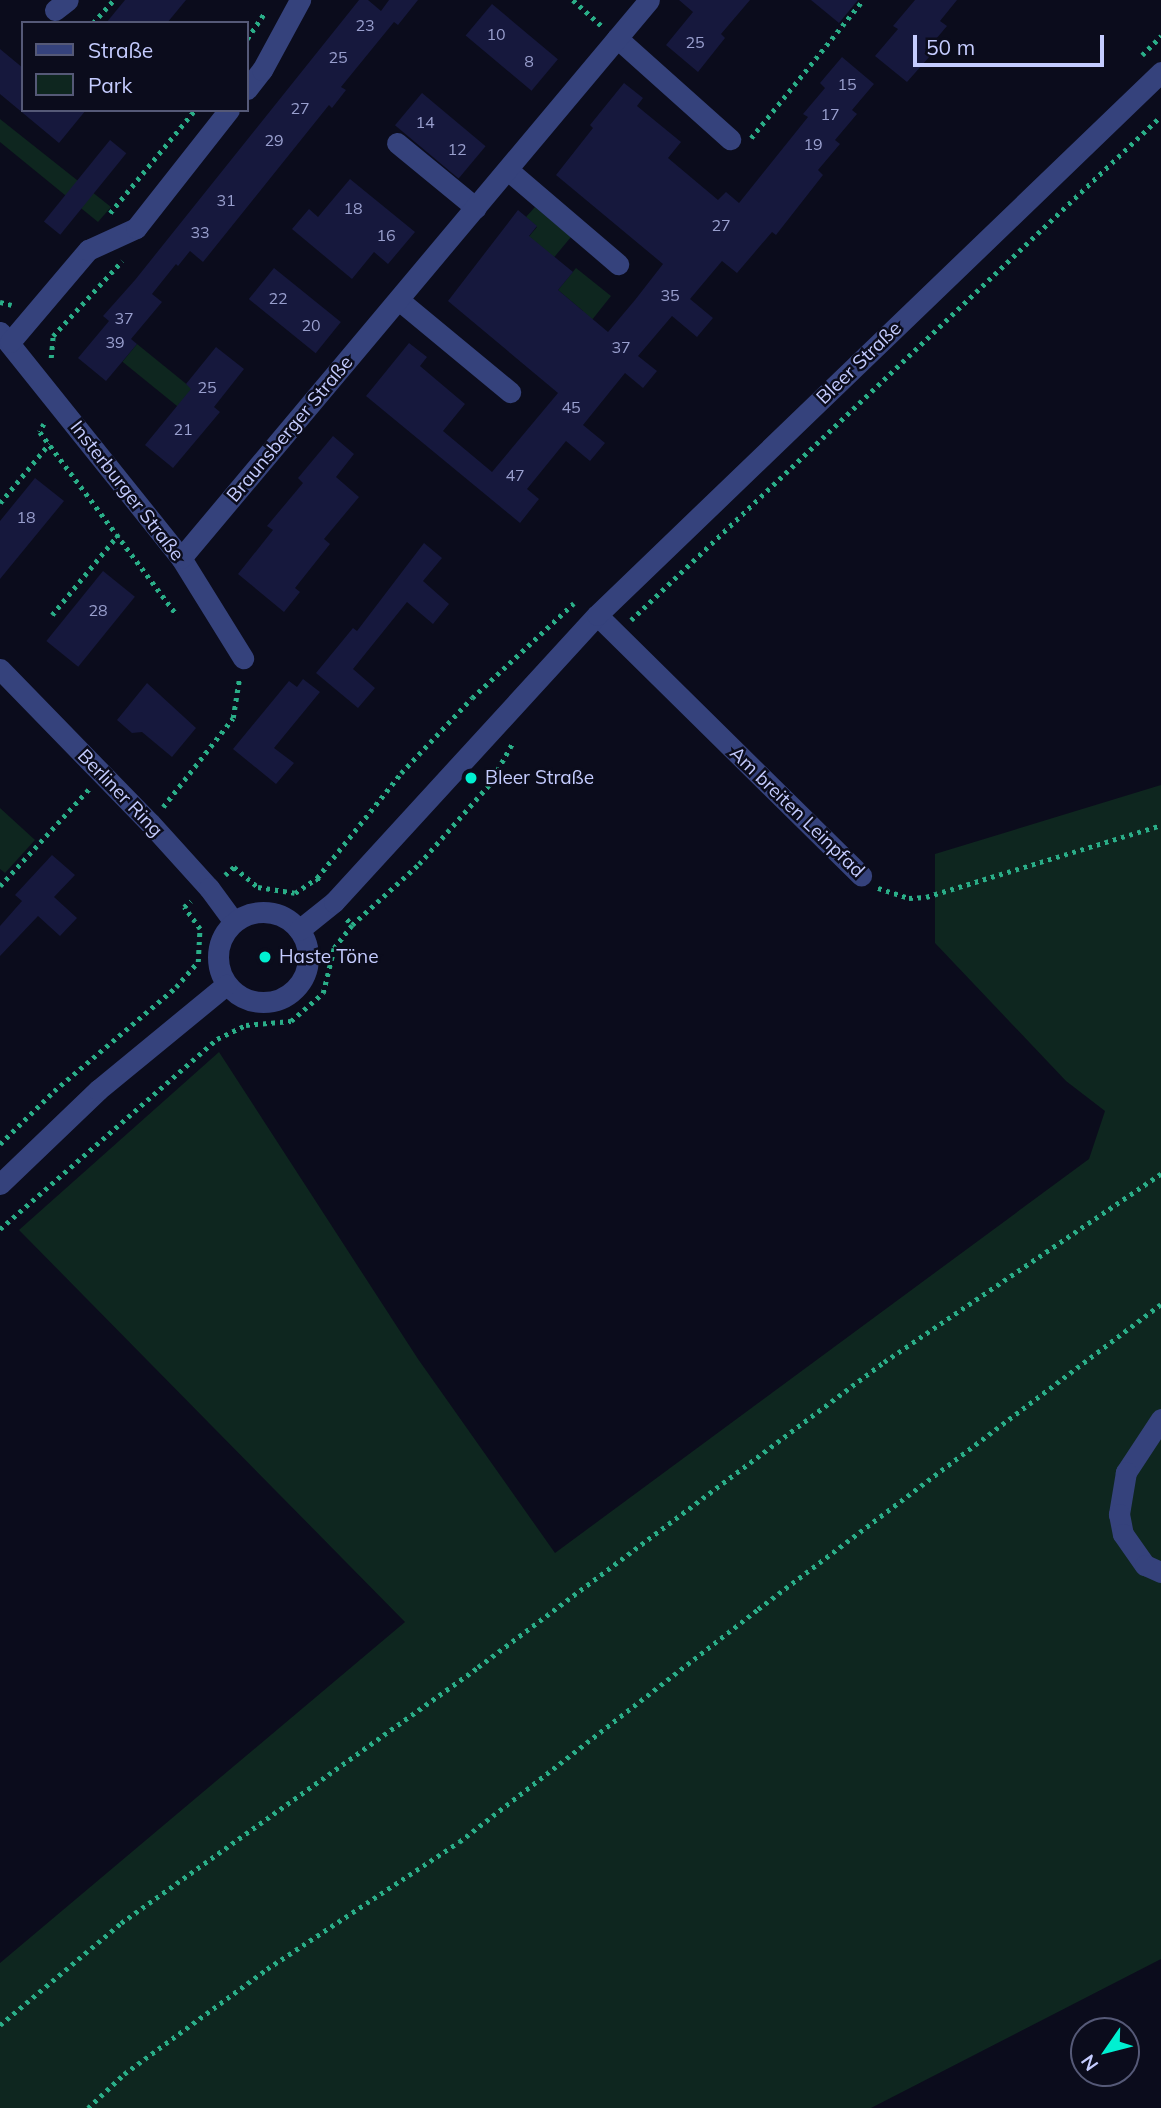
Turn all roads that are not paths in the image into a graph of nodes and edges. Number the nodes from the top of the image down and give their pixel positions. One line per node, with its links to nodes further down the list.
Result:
1 (300, 0): 5 (street)
2 (649, 0): 3 (street, Braunsberger Straße)
3 (617, 38): 7 (street); 9 (street, Braunsberger Straße)
4 (1161, 72): 16 (street, Bleer Straße)
5 (248, 88)
6 (227, 112): 13 (street)
7 (730, 139)
8 (397, 143): 10 (street)
9 (508, 170): 10 (street, Braunsberger Straße); 11 (street)
10 (476, 208): 12 (street, Braunsberger Straße)
11 (618, 264)
12 (400, 301): 14 (street); 15 (street, Braunsberger Straße)
13 (5, 337): 15 (street, Insterburger Straße)
14 (510, 393)
15 (181, 558): 17 (street, Insterburger Straße)
16 (597, 615): 19 (street, Am breiten Leinpfad); 21 (street, Bleer Straße)
17 (243, 658)
18 (0, 669): 20 (street, Berliner Ring)
19 (861, 874)
20 (234, 922): 21 (street); 22 (street)
21 (299, 930): 22 (street)
22 (226, 985): 23 (street)
23 (0, 1184)
24 (1161, 1419): 25 (street)
25 (1161, 1572)

